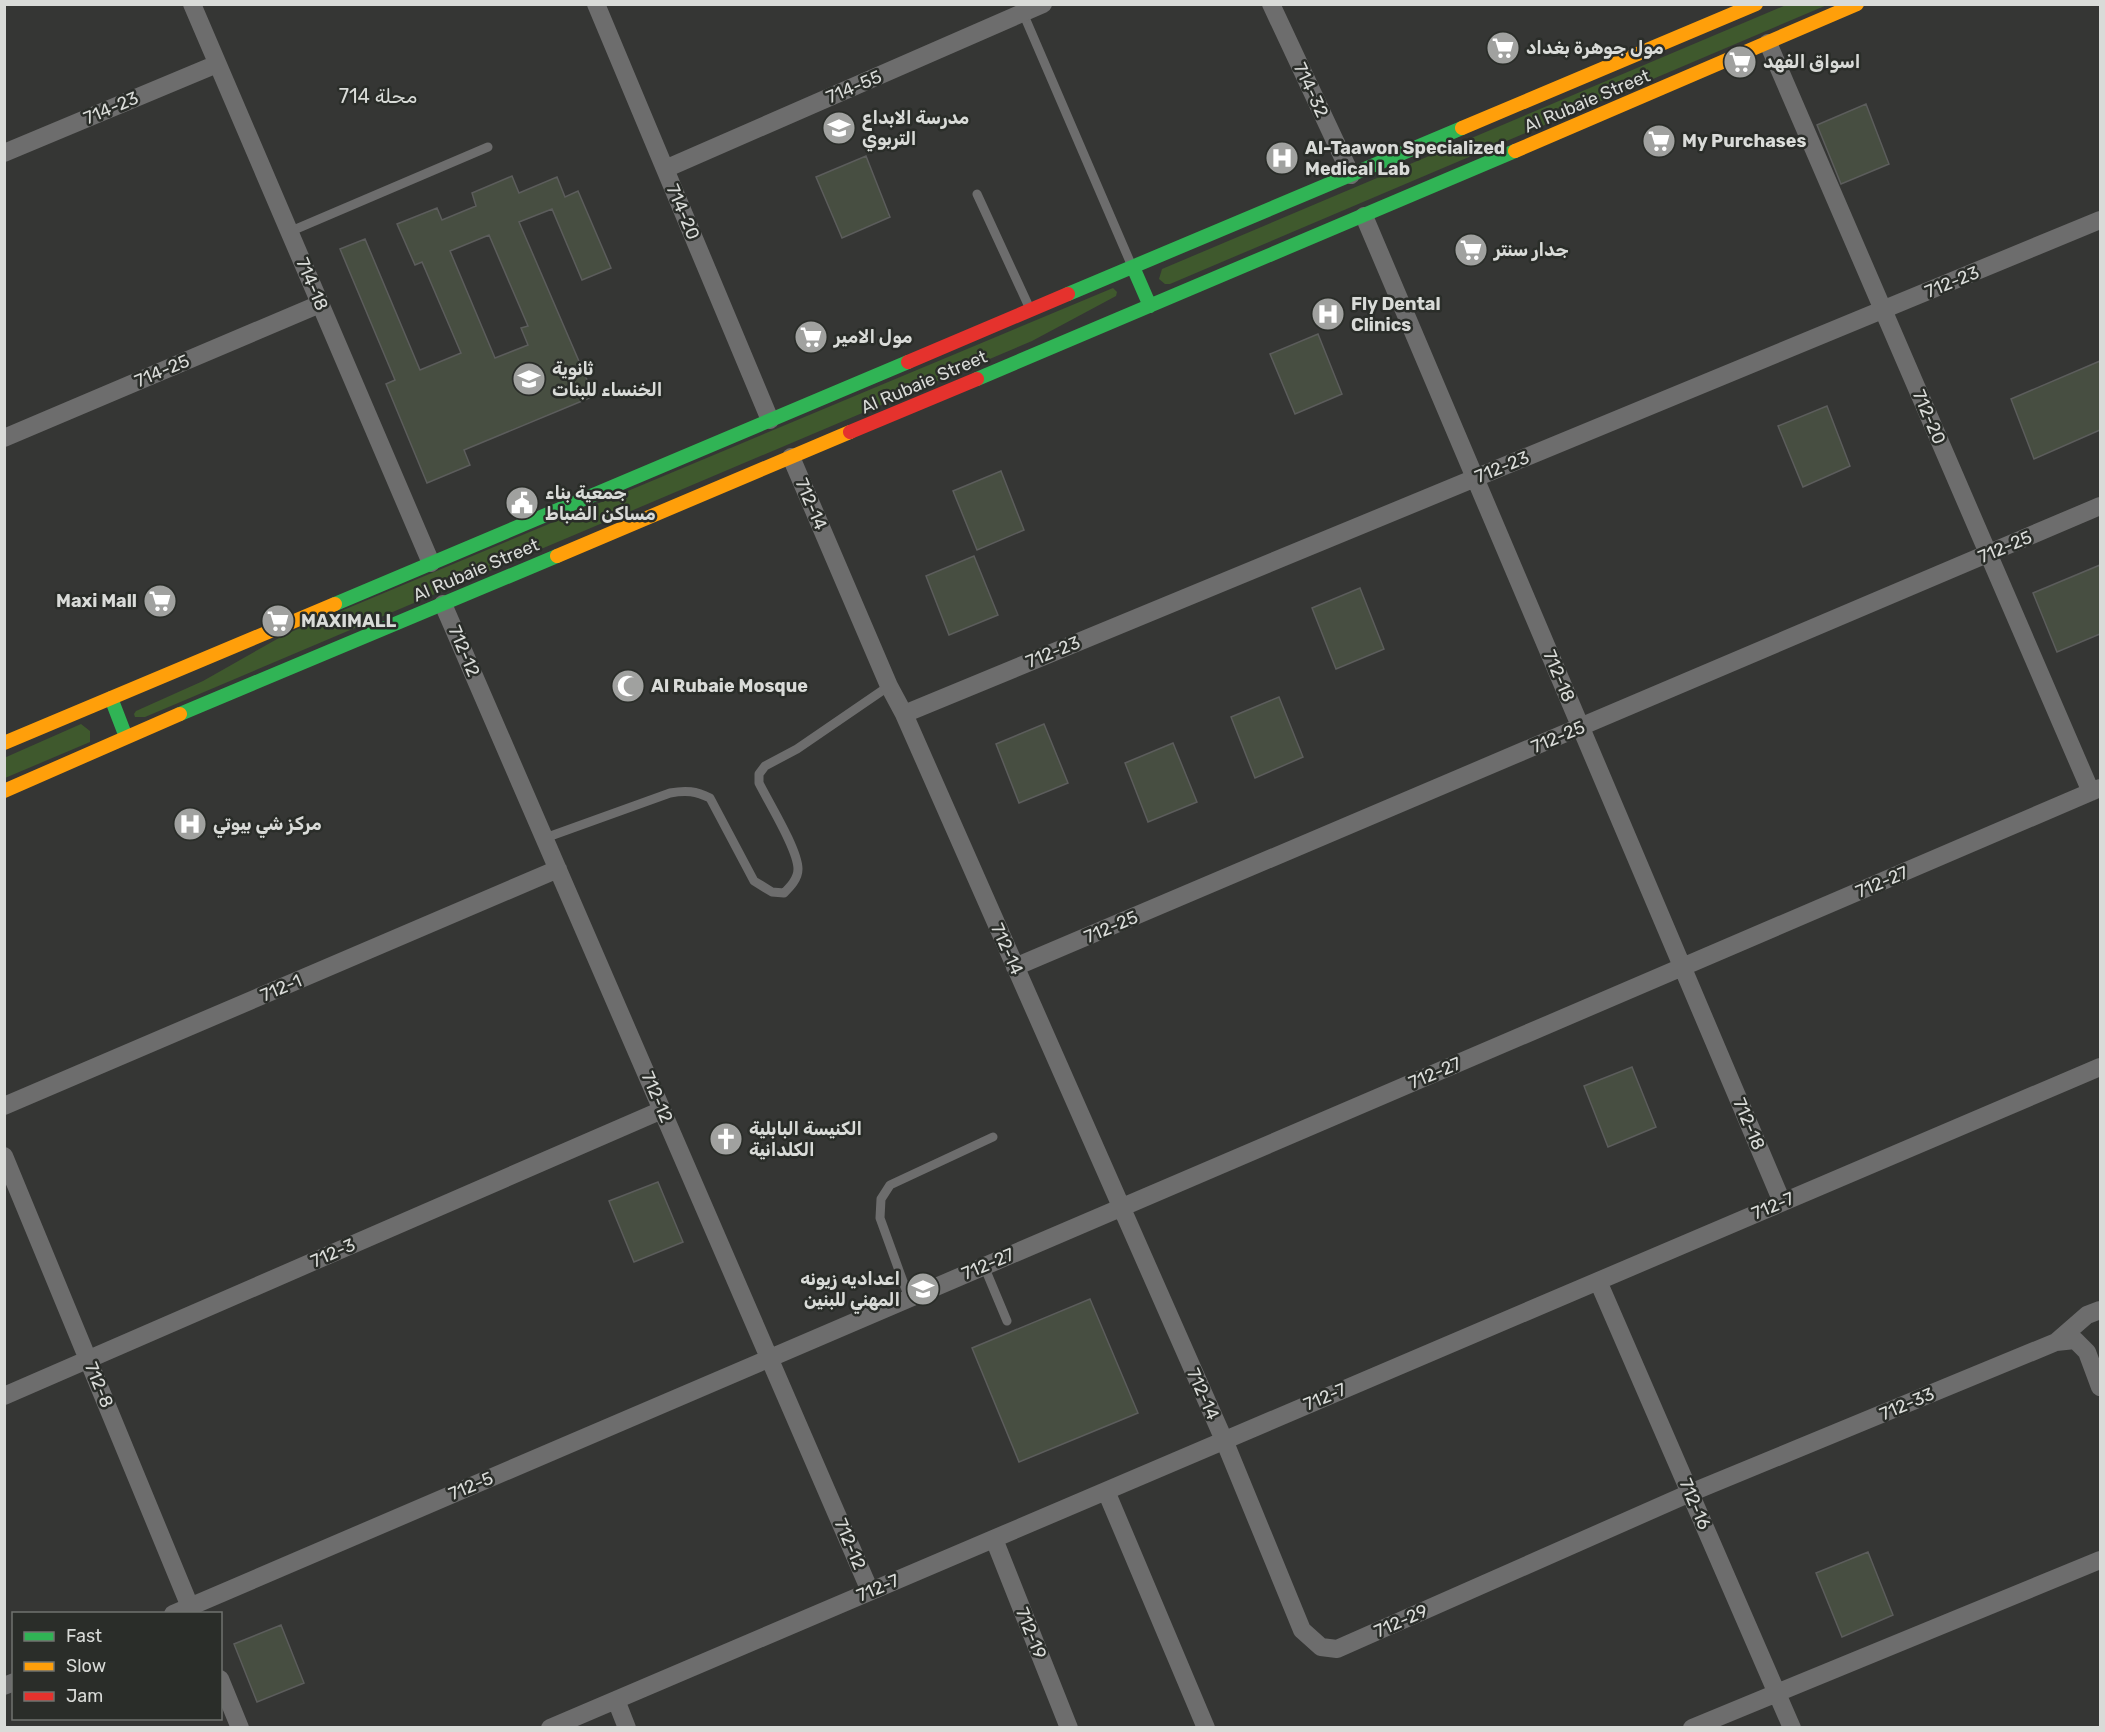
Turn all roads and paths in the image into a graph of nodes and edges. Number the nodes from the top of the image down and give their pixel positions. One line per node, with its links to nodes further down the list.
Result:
1 (192, 4): 9 (street, 714-18)
2 (596, 4): 12 (street, 714-20)
3 (1043, 4): 7 (street, 714-55)
4 (1272, 4): 13 (street, 714-32)
5 (1857, 4): 8 (street, Al Rubaie Street)
6 (1756, 5): 13 (street, Al Rubaie Street)
7 (1023, 13): 12 (street, 714-55); 18 (lane)
8 (1768, 43): 15 (street, Al Rubaie Street); 21 (street, 712-20)
9 (217, 63): 11 (street, 714-23); 17 (street, 714-18)
10 (488, 147): 17 (lane)
11 (4, 153)
12 (665, 169): 23 (street, 714-20)
13 (1351, 175): 18 (street, Al Rubaie Street)
14 (977, 194): 22 (lane)
15 (1364, 216): 20 (street, Al Rubaie Street); 26 (street, 712-18)
16 (2100, 220): 21 (street, 712-23)
17 (289, 232): 19 (street, 714-18)
18 (1133, 267): 20 (street); 22 (street, Al Rubaie Street)
19 (320, 304): 24 (street, 714-25); 29 (street, 714-18)
20 (1150, 306): 25 (street, Al Rubaie Street)
21 (1883, 310): 26 (street, 712-23); 28 (street, 712-20)
22 (1031, 311): 23 (street, Al Rubaie Street)
23 (770, 420): 29 (street, Al Rubaie Street)
24 (4, 438)
25 (791, 457): 30 (street, Al Rubaie Street); 31 (street, 712-14)
26 (1475, 478): 33 (street, 712-23); 34 (street, 712-18)
27 (2100, 506): 28 (street, 712-25)
28 (1988, 554): 34 (street, 712-25); 37 (street, 712-20)
29 (431, 563): 32 (street, Al Rubaie Street)
30 (443, 604): 35 (street, Al Rubaie Street); 39 (street, 712-12)
31 (889, 686): 33 (street, 712-14); 39 (lane)
32 (111, 698): 35 (street); 36 (street, Al Rubaie Street)
33 (904, 714): 41 (street, 712-14)
34 (1581, 727): 41 (street, 712-25); 42 (street, 712-18)
35 (126, 737): 38 (street, Al Rubaie Street)
36 (4, 743)
37 (2096, 790): 42 (street, 712-27)
38 (4, 791)
39 (545, 838): 40 (street, 712-12)
40 (558, 869): 44 (street, 712-1); 45 (street, 712-12)
41 (1015, 967): 49 (street, 712-14)
42 (1682, 967): 48 (street, 712-18); 49 (street, 712-27)
43 (2100, 1067): 48 (street, 712-7)
44 (4, 1106)
45 (662, 1110): 56 (street, 712-12); 57 (street, 712-3)
46 (993, 1137): 52 (lane)
47 (4, 1155): 57 (street, 712-8)
48 (1782, 1202): 51 (street, 712-7)
49 (1121, 1208): 50 (street, 712-27); 60 (street, 712-14)
50 (984, 1266): 52 (street, 712-27); 54 (lane)
51 (1598, 1281): 60 (street, 712-7); 62 (street, 712-16)
52 (909, 1298): 56 (street, 712-27)
53 (2100, 1310): 55 (street, 712-33)
54 (1007, 1321)
55 (2056, 1342): 58 (street); 62 (street, 712-33)
56 (770, 1358): 65 (street, 712-12); 66 (street, 712-5)
57 (88, 1359): 59 (street, 712-3); 66 (street, 712-8)
58 (2100, 1387)
59 (4, 1396)
60 (1224, 1440): 61 (street, 712-7); 62 (street, 712-29)
61 (1106, 1491): 63 (street, 712-7); 74 (street)
62 (1690, 1493): 68 (street, 712-16)
63 (994, 1539): 65 (street, 712-7); 73 (street, 712-19)
64 (2100, 1560): 68 (street)
65 (870, 1591): 69 (street, 712-7)
66 (192, 1610)
67 (222, 1684): 70 (street)
68 (1777, 1694): 75 (street); 76 (street, 712-16)
69 (616, 1700): 71 (street, 712-7); 72 (street)
70 (240, 1728)
71 (550, 1728)
72 (627, 1728)
73 (1069, 1728)
74 (1206, 1728)
75 (1692, 1728)
76 (1792, 1728)

